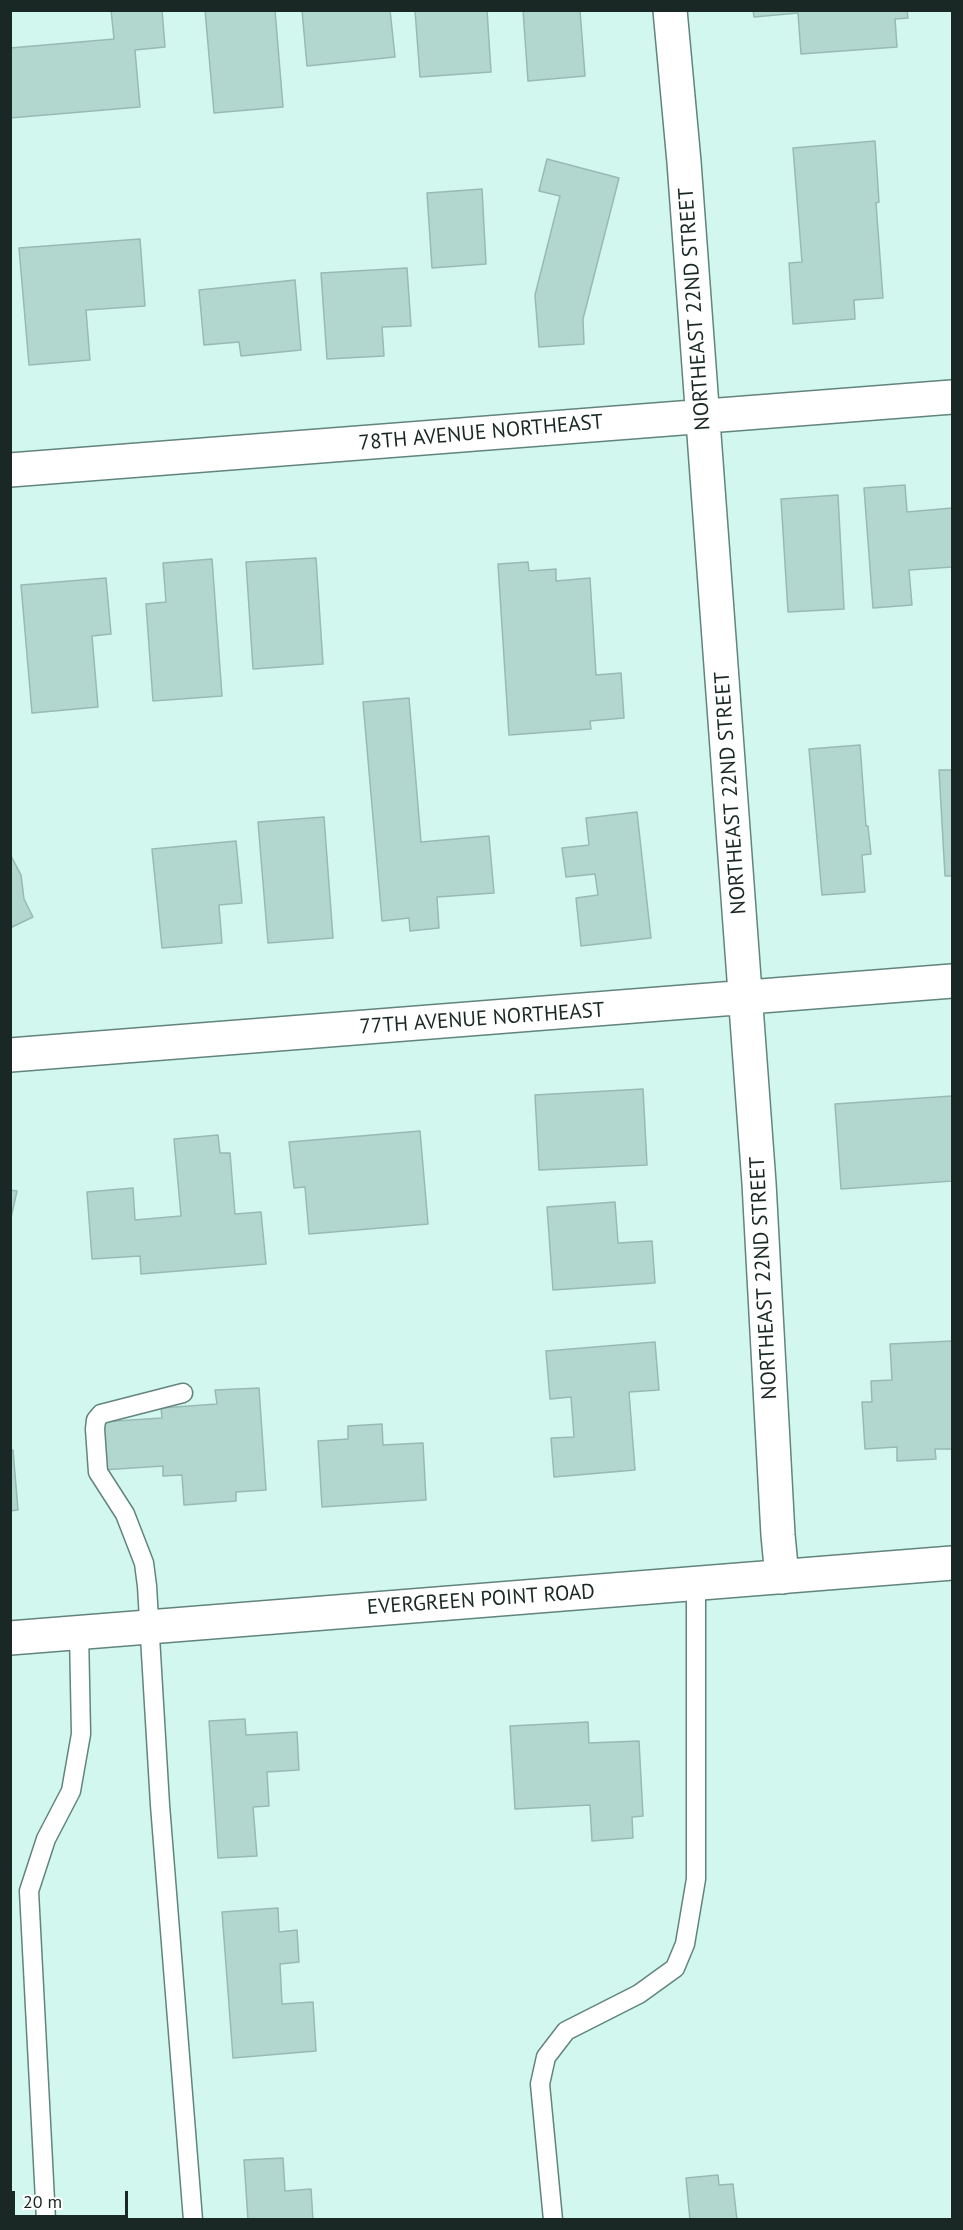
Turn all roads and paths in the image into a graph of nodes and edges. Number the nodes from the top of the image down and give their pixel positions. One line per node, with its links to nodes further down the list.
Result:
1 (670, 10): 3 (street, NORTHEAST 22ND STREET)
2 (952, 397): 3 (street, 78TH AVENUE NORTHEAST)
3 (702, 416): 4 (street, 78TH AVENUE NORTHEAST); 6 (street, NORTHEAST 22ND STREET)
4 (10, 470)
5 (952, 981): 6 (street, 77TH AVENUE NORTHEAST)
6 (746, 998): 7 (street, 77TH AVENUE NORTHEAST); 10 (street, NORTHEAST 22ND STREET)
7 (10, 1055)
8 (183, 1393): 12 (lane)
9 (952, 1563): 10 (street, EVERGREEN POINT ROAD)
10 (782, 1577): 11 (street, EVERGREEN POINT ROAD)
11 (696, 1583): 12 (street, EVERGREEN POINT ROAD); 17 (lane)
12 (150, 1627): 13 (street, EVERGREEN POINT ROAD); 16 (lane)
13 (79, 1632): 14 (street, EVERGREEN POINT ROAD); 15 (lane)
14 (10, 1638)
15 (46, 2220)
16 (193, 2220)
17 (553, 2220)

